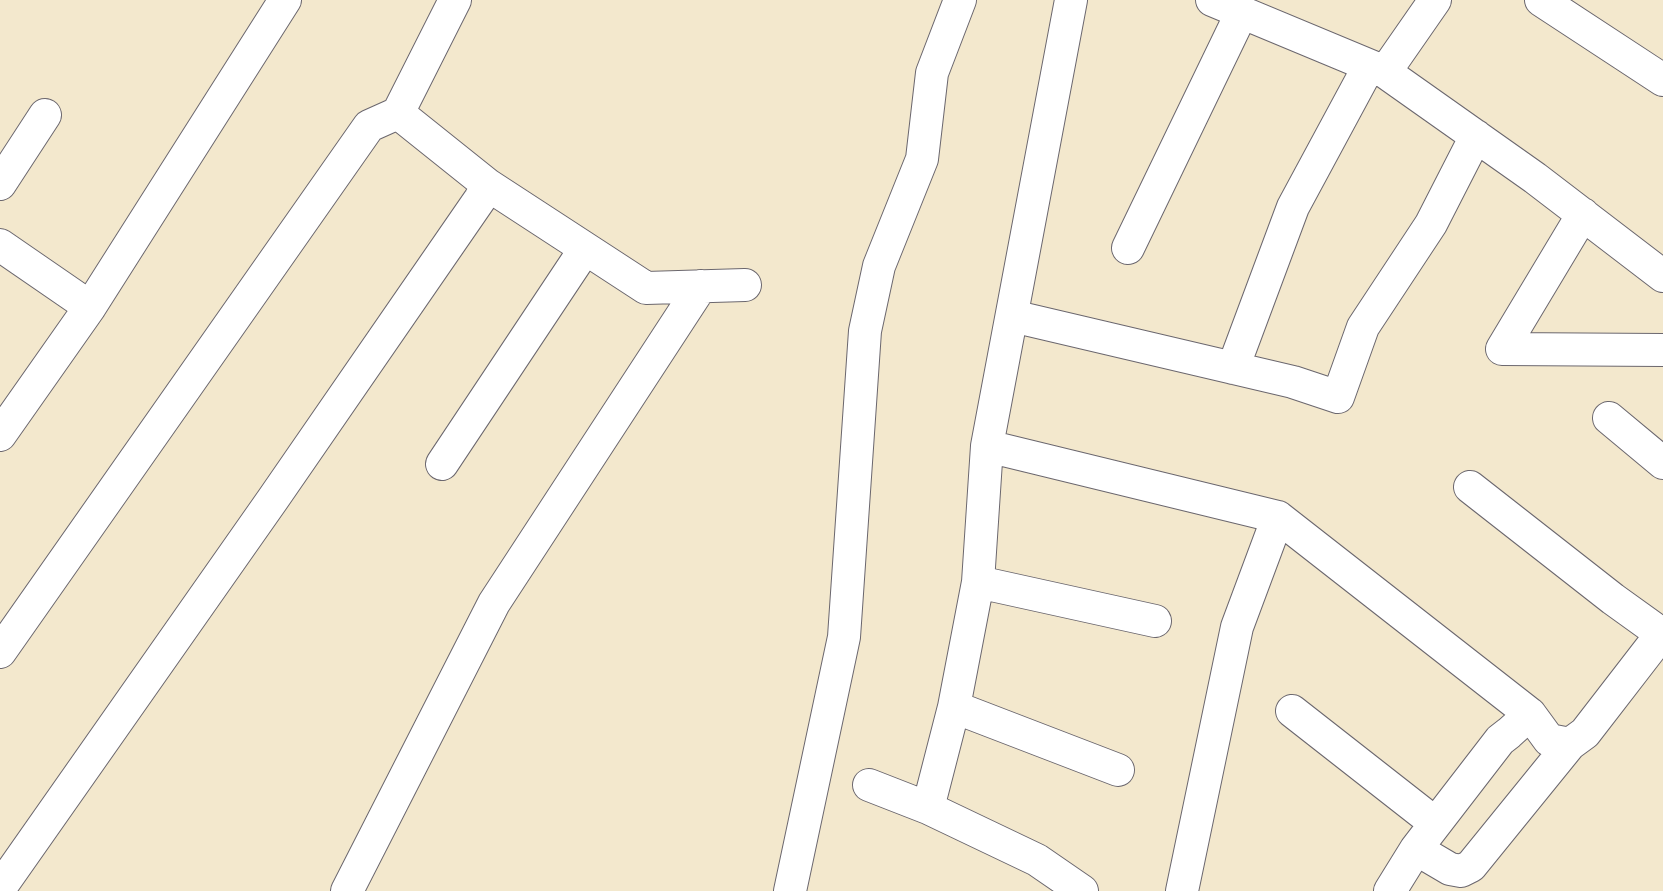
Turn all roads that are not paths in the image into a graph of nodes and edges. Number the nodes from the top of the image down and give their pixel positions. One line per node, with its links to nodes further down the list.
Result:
1 (456, 0): 11 (street)
2 (960, 0): 49 (street)
3 (1071, 0): 24 (street)
4 (1212, 0): 8 (street)
5 (1435, 0): 9 (street)
6 (1541, 0): 10 (street)
7 (282, 1): 23 (street)
8 (1242, 12): 9 (street); 18 (street)
9 (1377, 69): 13 (street); 26 (street)
10 (1663, 80)
11 (398, 113): 15 (street); 37 (street)
12 (45, 115): 14 (street)
13 (1476, 136): 16 (street); 26 (street)
14 (0, 184)
15 (488, 185): 19 (street); 47 (street)
16 (1583, 214): 20 (street); 25 (street)
17 (0, 245): 23 (street)
18 (1128, 248)
19 (585, 249): 22 (street); 31 (street)
20 (1663, 276)
21 (745, 285): 22 (street)
22 (701, 286): 48 (street)
23 (90, 307): 28 (street)
24 (1012, 316): 26 (street); 29 (street)
25 (1663, 350)
26 (1233, 368)
27 (1609, 418): 30 (street)
28 (0, 435)
29 (987, 446): 33 (street); 34 (street)
30 (1663, 463)
31 (442, 464)
32 (1470, 487): 36 (street)
33 (1278, 517): 40 (street); 51 (street)
34 (978, 582): 35 (street); 38 (street)
35 (1155, 621)
36 (1663, 634): 41 (street)
37 (0, 652)
38 (954, 708): 42 (street); 44 (street)
39 (1292, 711): 45 (street)
40 (1530, 714): 41 (street); 45 (street)
41 (1569, 744): 46 (street)
42 (1118, 770)
43 (869, 784): 44 (street)
44 (928, 808): 50 (street)
45 (1435, 824): 46 (street)
46 (1416, 849): 52 (street)
47 (0, 888)
48 (347, 891)
49 (790, 891)
50 (1082, 891)
51 (1182, 891)
52 (1390, 891)

